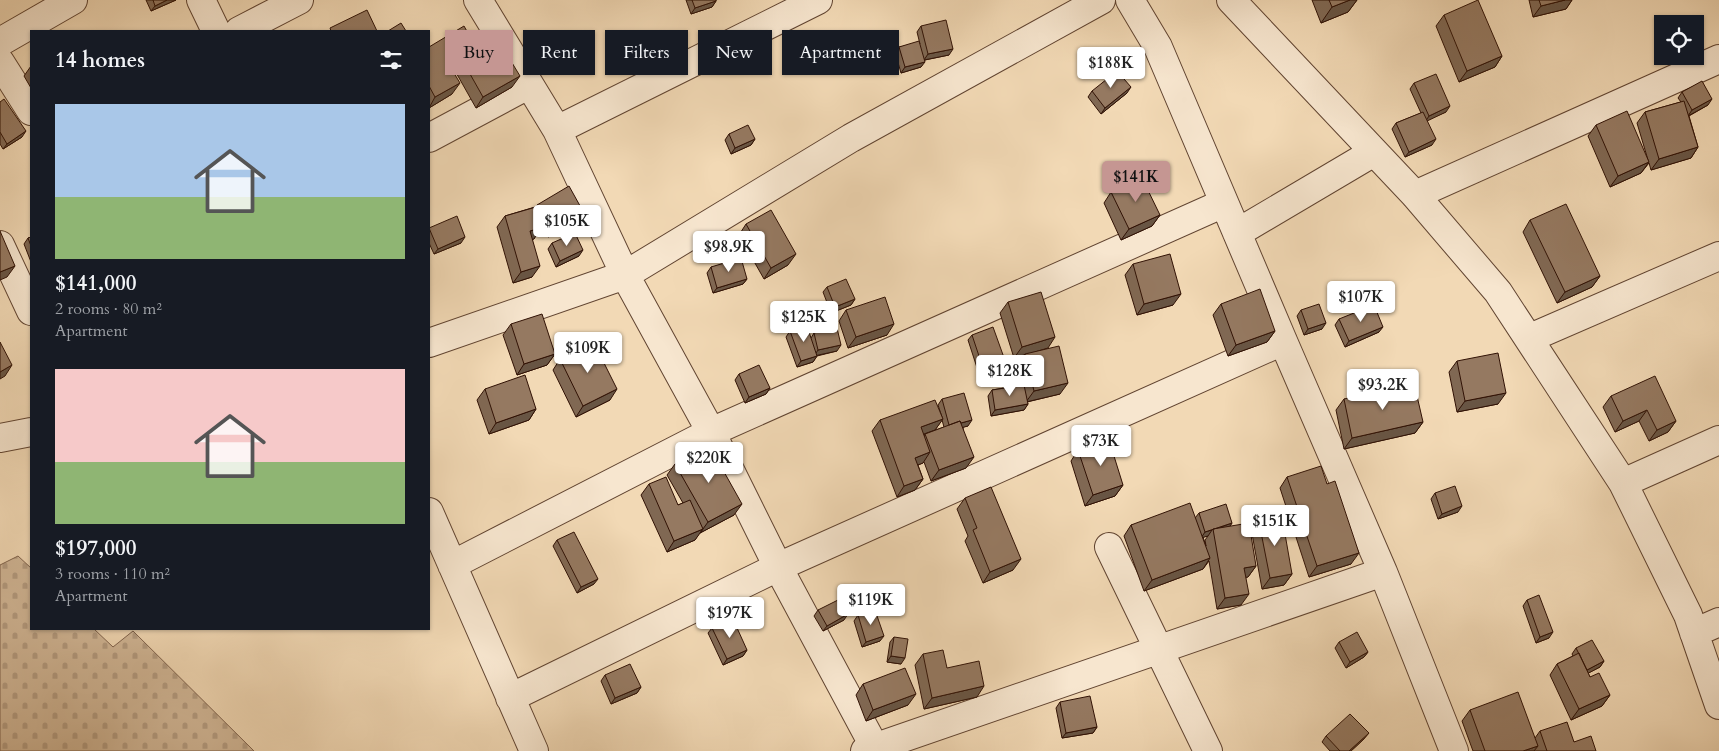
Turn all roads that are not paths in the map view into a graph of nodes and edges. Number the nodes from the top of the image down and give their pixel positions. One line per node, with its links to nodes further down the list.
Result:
1 (72, 0): 11 (street)
2 (201, 0): 9 (street)
3 (299, 0): 10 (street)
4 (478, 0): 14 (street)
5 (818, 0): 16 (street)
6 (1101, 0): 24 (street)
7 (1130, 0): 20 (street)
8 (1231, 0): 18 (street)
9 (216, 30)
10 (241, 30)
11 (0, 42)
12 (1719, 59): 19 (street)
13 (0, 62): 15 (street)
14 (528, 86): 16 (street); 17 (street)
15 (30, 109)
16 (557, 130): 24 (street)
17 (430, 137)
18 (1374, 152): 19 (street); 21 (street)
19 (1415, 195): 26 (street)
20 (1224, 203): 21 (street); 30 (street)
21 (1237, 233): 27 (street)
22 (0, 245): 25 (street)
23 (1719, 256): 26 (street)
24 (625, 275): 28 (street); 30 (street)
25 (30, 309)
26 (1530, 338): 33 (street)
27 (1283, 341): 37 (street); 38 (street)
28 (430, 343)
29 (30, 432): 31 (street)
30 (711, 432): 36 (street); 37 (street)
31 (0, 438)
32 (1719, 440): 33 (street)
33 (1623, 483): 40 (street)
34 (430, 514): 36 (street)
35 (1109, 547): 41 (street)
36 (452, 565): 42 (street)
37 (778, 567): 42 (street); 44 (street)
38 (1383, 572): 41 (street); 47 (street)
39 (1719, 622): 40 (street)
40 (1694, 633): 43 (street)
41 (1158, 649): 44 (street); 46 (street)
42 (510, 698): 45 (street)
43 (1719, 705)
44 (870, 749)
45 (534, 751)
46 (1208, 751)
47 (1454, 751)

